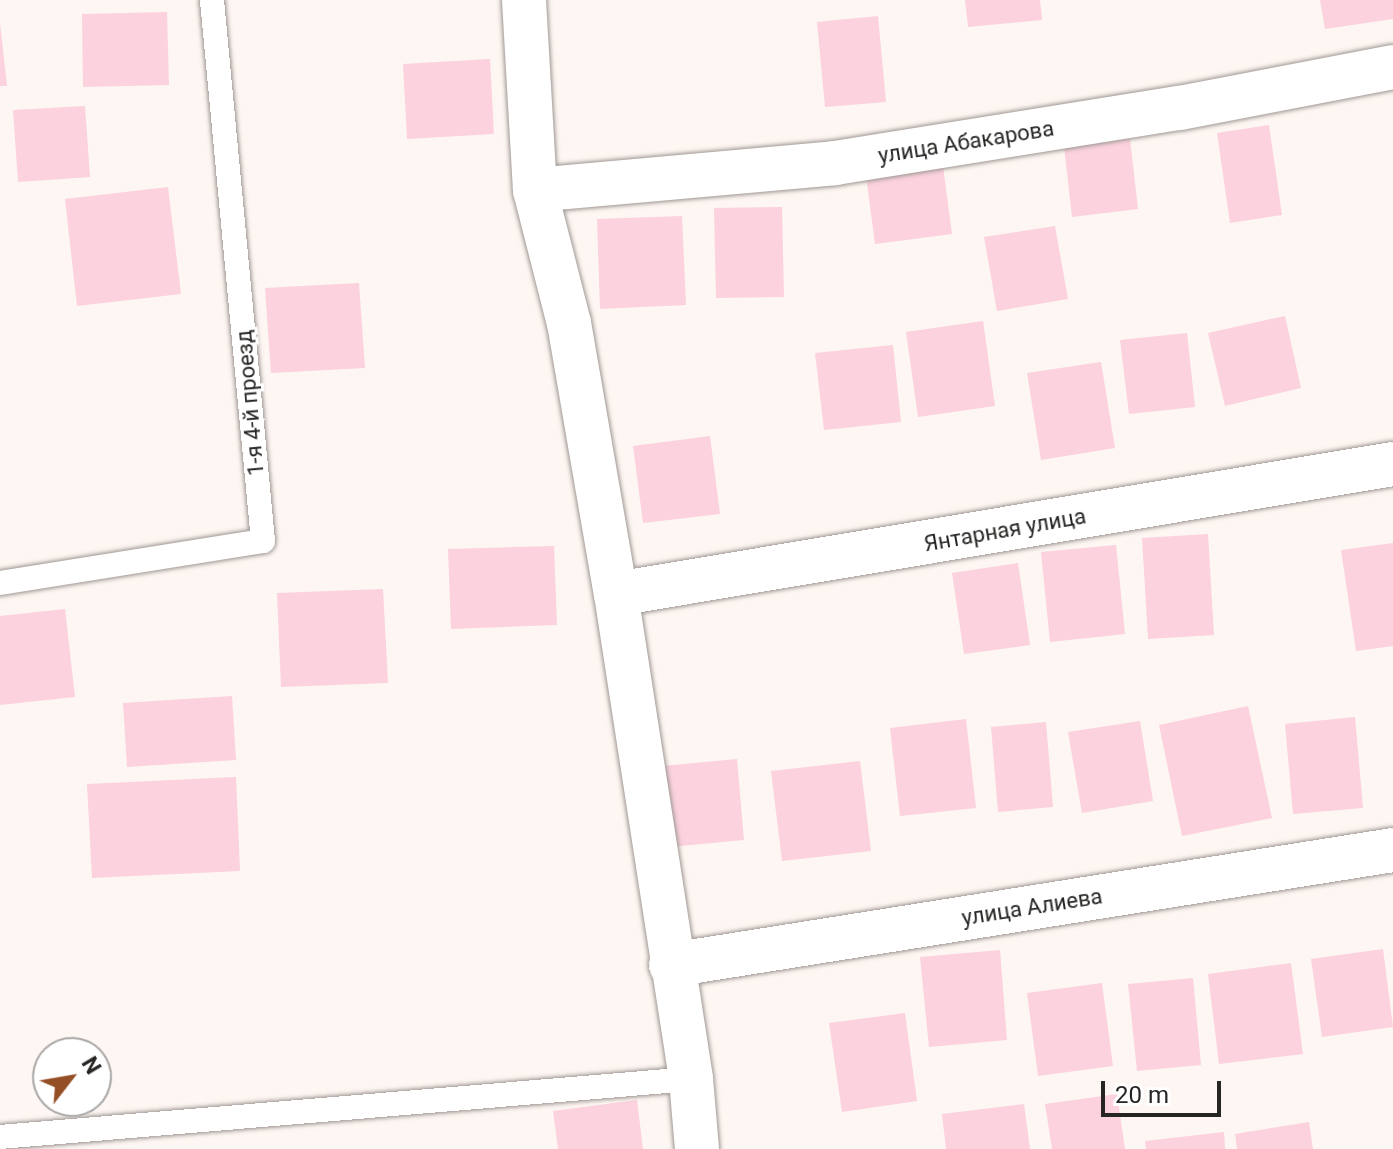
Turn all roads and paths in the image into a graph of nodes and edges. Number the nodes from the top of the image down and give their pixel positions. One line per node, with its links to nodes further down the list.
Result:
1 (212, 0): 6 (lane, 1-я 4-й проезд)
2 (524, 0): 4 (street)
3 (1393, 67): 4 (street, улица Абакарова)
4 (535, 190): 7 (street)
5 (1393, 464): 7 (street, Янтарная улица)
6 (0, 583)
7 (616, 594): 9 (street)
8 (1393, 850): 9 (street, улица Алиева)
9 (671, 965): 10 (street)
10 (691, 1079): 11 (lane); 12 (street)
11 (0, 1137)
12 (697, 1149)

